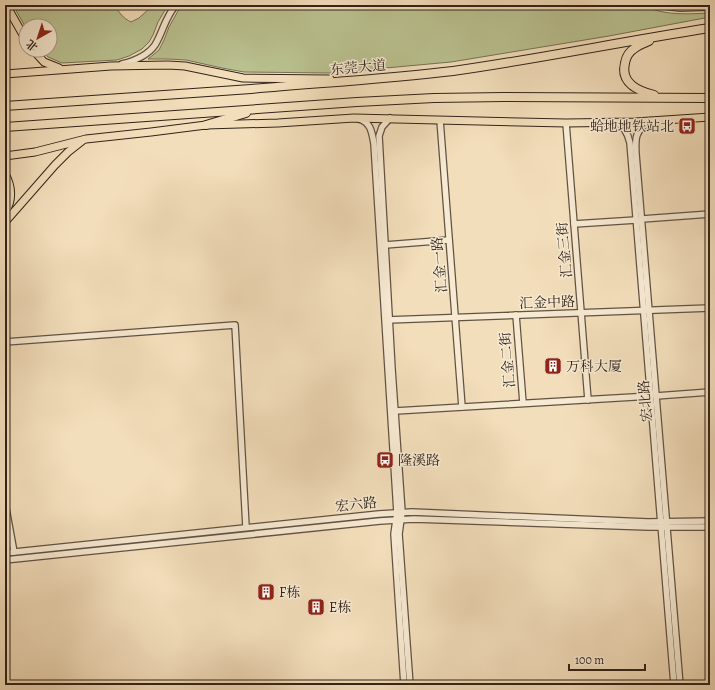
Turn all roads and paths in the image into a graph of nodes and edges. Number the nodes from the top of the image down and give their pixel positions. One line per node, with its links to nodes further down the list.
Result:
1 (6, 5): 5 (main road)
2 (176, 5): 9 (street)
3 (657, 5): 4 (street)
4 (710, 7)
5 (18, 26)
6 (710, 28): 7 (highway, 东莞大道)
7 (659, 36): 12 (highway, 东莞大道); 13 (highway)
8 (40, 58): 10 (main road)
9 (118, 66): 10 (main road); 12 (main road)
10 (61, 69): 11 (main road)
11 (5, 74)
12 (363, 80): 15 (highway, 东莞大道)
13 (668, 98): 14 (highway); 16 (highway)
14 (710, 98)
15 (5, 106)
16 (262, 109): 24 (highway); 25 (highway)
17 (710, 116): 21 (main road)
18 (354, 118): 19 (main road); 24 (main road); 41 (street)
19 (390, 118): 20 (main road); 35 (street)
20 (440, 120): 23 (main road); 34 (street, 汇金一路)
21 (650, 120): 22 (main road); 31 (street, 宏北路)
22 (615, 122): 23 (main road); 31 (street, 宏北路)
23 (566, 123): 33 (street, 汇金三街)
24 (206, 125): 26 (main road)
25 (5, 127)
26 (86, 139): 27 (main road); 32 (main road)
27 (5, 156)
28 (5, 174): 29 (main road)
29 (5, 212)
30 (710, 214): 31 (street)
31 (639, 220): 33 (street); 37 (street, 宏北路)
32 (5, 222)
33 (574, 224): 38 (street, 汇金三街)
34 (449, 240): 35 (street); 40 (street, 汇金一路)
35 (385, 245): 41 (street)
36 (710, 308): 37 (street, 汇金中路)
37 (646, 310): 38 (street, 汇金中路); 44 (street, 宏北路)
38 (581, 312): 39 (street, 汇金中路); 45 (street, 汇金三街)
39 (516, 315): 40 (street, 汇金中路); 46 (street, 汇金二街)
40 (455, 317): 41 (street, 汇金中路); 47 (street, 汇金一路)
41 (387, 320): 48 (street); 50 (street)
42 (5, 342): 54 (street)
43 (710, 392): 44 (street)
44 (653, 396): 45 (street); 53 (street, 宏北路)
45 (588, 400): 46 (street)
46 (523, 403): 47 (street)
47 (462, 407): 48 (street)
48 (395, 411): 50 (street)
49 (5, 502): 56 (street)
50 (399, 512): 51 (street); 53 (street, 宏六路); 54 (street, 宏六路)
51 (398, 520): 53 (street, 宏六路); 58 (street, 宏六路); 59 (street); 60 (street)
52 (710, 521): 53 (street, 宏六路)
53 (664, 525): 55 (street, 宏六路); 61 (street, 宏北路); 62 (street, 宏北路)
54 (246, 527): 56 (street, 宏六路)
55 (710, 527)
56 (14, 552): 57 (street, 宏六路)
57 (5, 553)
58 (5, 560)
59 (404, 685)
60 (410, 685)
61 (674, 685)
62 (680, 685)

